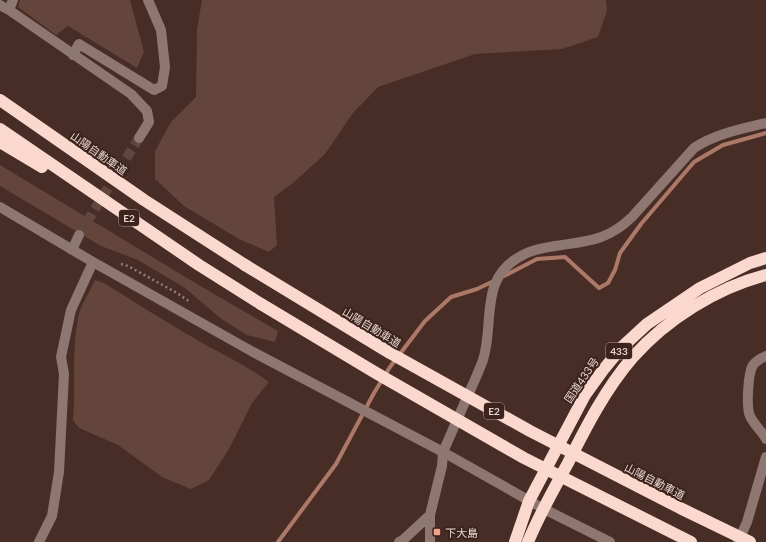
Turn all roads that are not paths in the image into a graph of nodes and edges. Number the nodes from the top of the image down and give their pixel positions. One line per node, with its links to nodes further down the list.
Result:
1 (13, 0): 3 (street)
2 (148, 0): 4 (street)
3 (5, 8): 4 (street)
4 (73, 55): 8 (street)
5 (0, 98): 32 (highway, 山陽自動車道 / E2, bridge)
6 (766, 123): 19 (street)
7 (0, 129): 11 (highway, E2)
8 (139, 138)
9 (0, 142): 11 (highway)
10 (0, 207): 13 (street)
11 (136, 222): 30 (highway, E2, bridge)
12 (79, 236): 13 (street)
13 (72, 250): 15 (street)
14 (766, 258): 21 (highway, 国道433号 / 433)
15 (93, 262): 19 (street); 24 (street)
16 (766, 275): 22 (highway, 433)
17 (766, 356): 18 (street)
18 (766, 439)
19 (443, 452): 21 (street); 23 (street)
20 (766, 457): 31 (street)
21 (528, 501): 22 (street); 27 (highway, 国道433号 / 433)
22 (544, 509): 28 (highway, 433); 29 (street)
23 (430, 516): 25 (street); 26 (street)
24 (39, 542)
25 (399, 542)
26 (430, 542)
27 (515, 542)
28 (528, 542)
29 (610, 542)
30 (691, 542)
31 (738, 542)
32 (750, 542)

